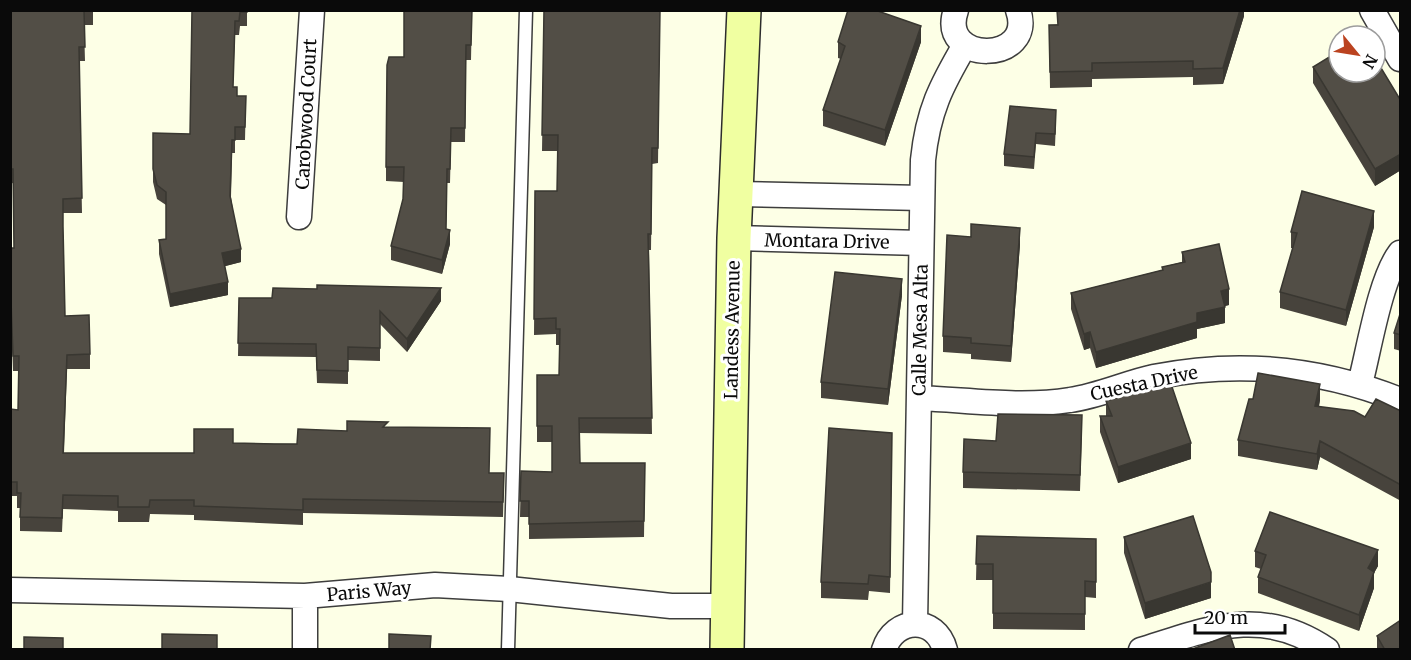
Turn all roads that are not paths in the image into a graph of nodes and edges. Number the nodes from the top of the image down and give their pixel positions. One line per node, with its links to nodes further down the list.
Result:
1 (312, 10): 11 (street, Carobwood Court)
2 (526, 10): 18 (lane)
3 (744, 10): 9 (main road, Landess Avenue)
4 (956, 10): 7 (street)
5 (1018, 10): 7 (street)
6 (1372, 10): 8 (street)
7 (965, 45): 10 (street, Calle Mesa Alta)
8 (1401, 59)
9 (736, 194): 10 (street); 12 (main road, Landess Avenue)
10 (922, 198): 13 (street, Calle Mesa Alta)
11 (299, 217)
12 (734, 238): 13 (street, Montara Drive); 21 (main road, Landess Avenue)
13 (921, 243): 16 (street, Calle Mesa Alta)
14 (1401, 253): 15 (street)
15 (1360, 384): 16 (street, Cuesta Drive); 17 (street, Cuesta Drive)
16 (919, 398): 22 (street, Calle Mesa Alta)
17 (1401, 400)
18 (509, 589): 20 (street, Paris Way); 21 (street, Paris Way); 24 (lane)
19 (10, 590): 20 (street, Paris Way)
20 (305, 596): 23 (street)
21 (728, 606): 25 (main road, Landess Avenue)
22 (915, 624): 26 (street); 27 (street)
23 (305, 650)
24 (508, 650)
25 (727, 650)
26 (884, 650)
27 (945, 650)
28 (1141, 650): 29 (street)
29 (1327, 650)

